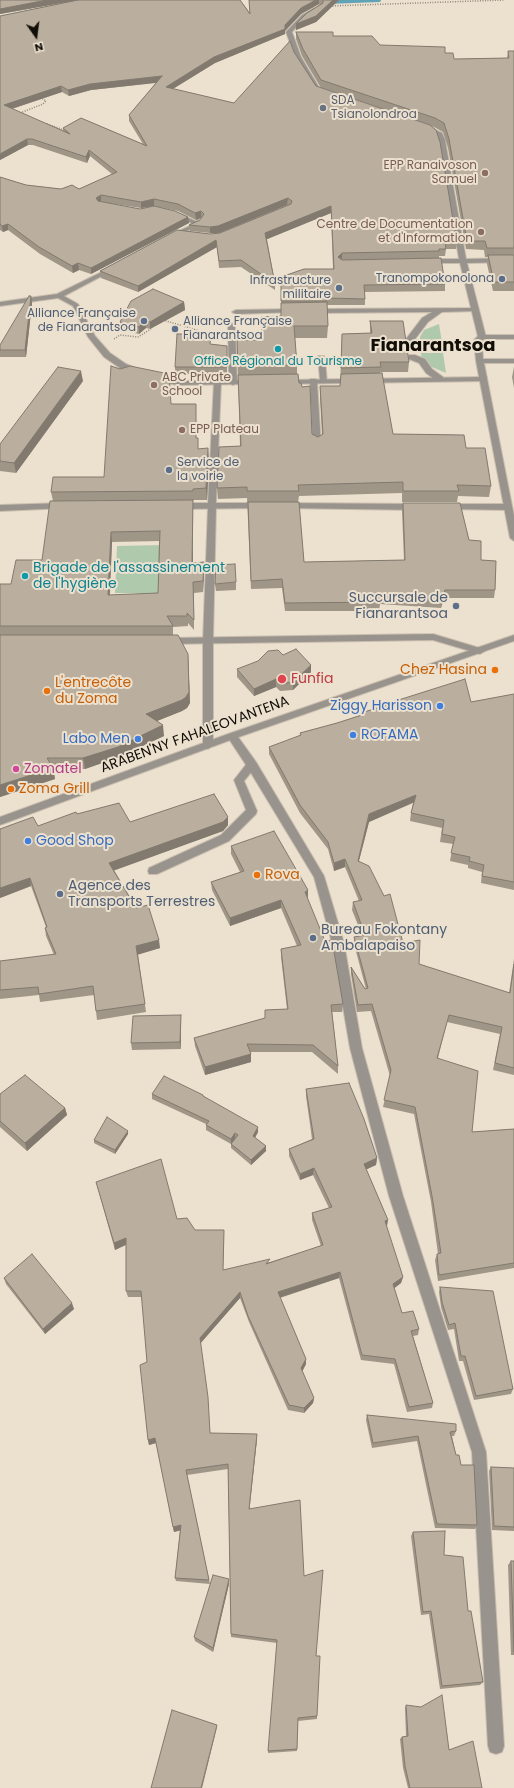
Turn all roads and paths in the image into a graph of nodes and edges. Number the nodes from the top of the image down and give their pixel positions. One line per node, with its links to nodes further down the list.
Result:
1 (505, 0): 2 (path)
2 (320, 6): 4 (street)
3 (38, 96): 5 (path)
4 (338, 98)
5 (26, 115)
6 (46, 124): 8 (path)
7 (417, 124): 13 (street)
8 (66, 131)
9 (166, 212): 10 (street)
10 (177, 233): 11 (street); 12 (street)
11 (190, 235)
12 (163, 241)
13 (463, 260): 14 (street); 15 (street); 19 (street)
14 (514, 260)
15 (418, 261)
16 (123, 263): 17 (street)
17 (59, 296): 18 (street); 29 (street)
18 (0, 304)
19 (475, 310): 20 (street); 26 (street)
20 (439, 311): 21 (street); 28 (street)
21 (236, 312)
22 (158, 323): 25 (path)
23 (231, 324): 41 (street)
24 (151, 329): 29 (path)
25 (213, 332)
26 (482, 336): 27 (street); 32 (street)
27 (514, 337)
28 (409, 341)
29 (101, 349): 40 (street)
30 (412, 357): 34 (street)
31 (321, 358): 37 (street)
32 (480, 361): 33 (street); 35 (street)
33 (514, 361)
34 (440, 379): 35 (street); 37 (street)
35 (484, 379): 46 (street)
36 (313, 381): 37 (street); 39 (street); 42 (street)
37 (324, 381)
38 (263, 382): 41 (street)
39 (277, 382)
40 (217, 383): 41 (street); 45 (street)
41 (233, 383)
42 (317, 444)
43 (70, 506): 47 (street)
44 (173, 506): 45 (street)
45 (212, 506): 46 (street); 51 (street)
46 (511, 507): 48 (street)
47 (0, 508)
48 (514, 538)
49 (514, 638): 52 (street, ARABEN'NY FAHALEOVANTENA)
50 (154, 641): 51 (street)
51 (208, 641): 52 (street); 54 (street)
52 (480, 650): 53 (street, ARABEN'NY FAHALEOVANTENA)
53 (232, 736): 54 (street, ARABEN'NY FAHALEOVANTENA); 55 (street)
54 (208, 745): 56 (street, ARABEN'NY FAHALEOVANTENA)
55 (252, 765): 57 (street); 58 (street)
56 (0, 821)
57 (153, 871)
58 (496, 1746)

